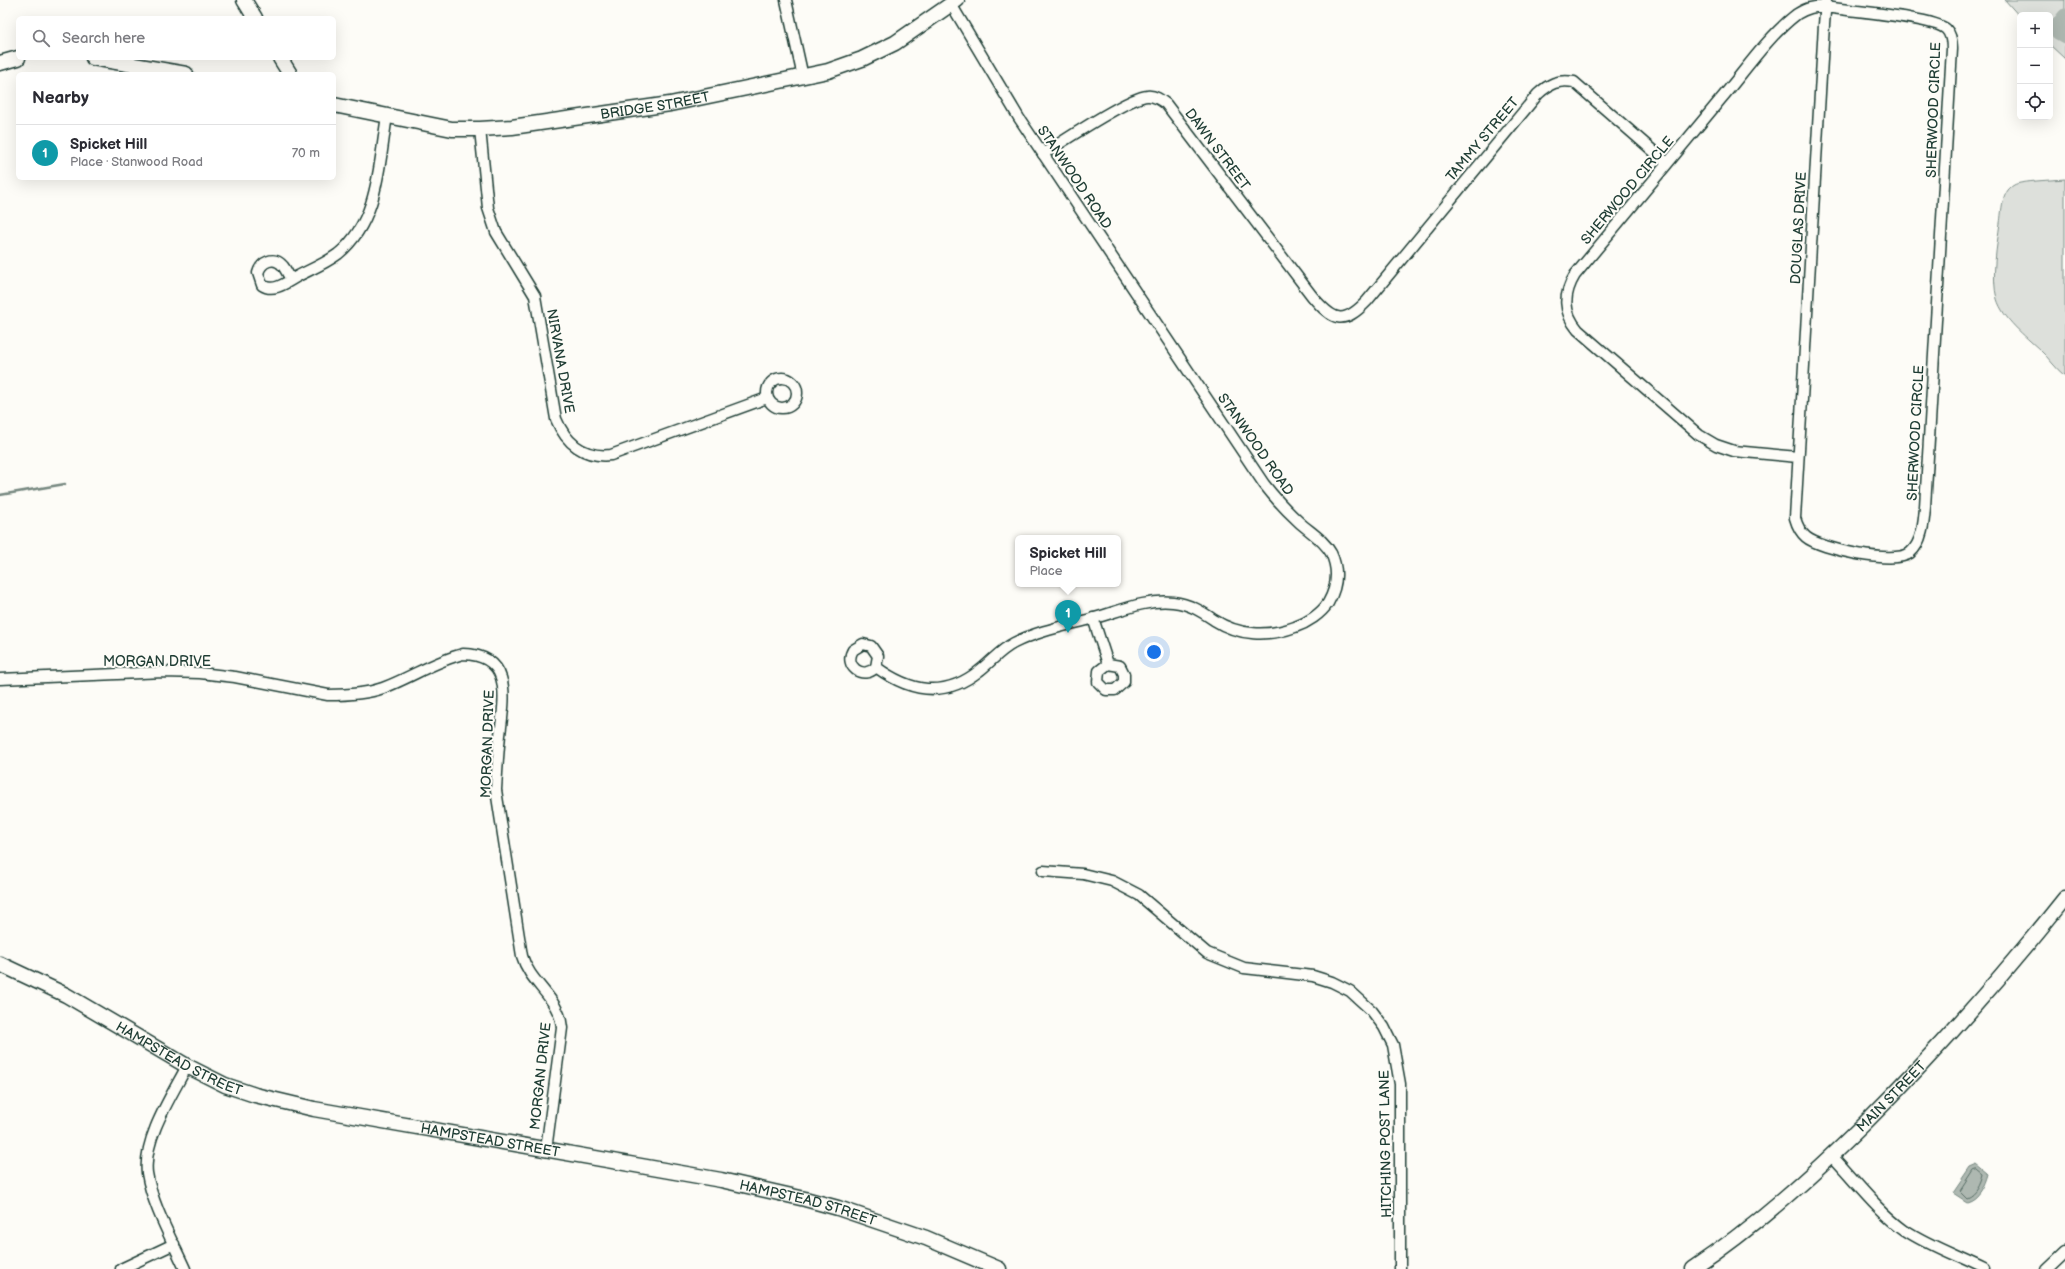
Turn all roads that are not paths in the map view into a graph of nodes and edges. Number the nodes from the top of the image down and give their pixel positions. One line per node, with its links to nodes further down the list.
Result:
1 (244, 0): 5 (main road)
2 (786, 0): 12 (street)
3 (954, 2): 12 (main road, BRIDGE STREET); 16 (street, STANWOOD ROAD)
4 (1826, 4): 17 (street, SHERWOOD CIRCLE); 21 (street, DOUGLAS DRIVE); 21 (street, SHERWOOD CIRCLE)
5 (254, 16)
6 (16, 58): 9 (main road)
7 (105, 60): 10 (main road)
8 (281, 60): 11 (main road)
9 (0, 62)
10 (174, 72)
11 (289, 72)
12 (803, 77): 15 (main road, BRIDGE STREET)
13 (336, 105): 14 (main road, BRIDGE STREET)
14 (387, 116): 15 (main road, BRIDGE STREET); 18 (street)
15 (480, 129): 20 (street, NIRVANA DRIVE)
16 (1043, 154): 19 (street, DAWN STREET); 22 (street, STANWOOD ROAD)
17 (1667, 163): 19 (street, TAMMY STREET); 21 (street, SHERWOOD CIRCLE)
18 (291, 280)
19 (1336, 317)
20 (767, 398)
21 (1798, 457)
22 (1093, 618): 23 (street); 24 (street, STANWOOD ROAD)
23 (1108, 664)
24 (876, 667)
25 (0, 679): 30 (street, MORGAN DRIVE)
26 (1043, 870): 37 (street, HITCHING POST LANE)
27 (2065, 898): 31 (main road, MAIN STREET)
28 (0, 964): 29 (main road, HAMPSTEAD STREET)
29 (187, 1066): 30 (main road, HAMPSTEAD STREET); 32 (street)
30 (546, 1150): 36 (main road, HAMPSTEAD STREET)
31 (1832, 1156): 38 (main road, MAIN STREET); 39 (street)
32 (174, 1244): 34 (street); 35 (street)
33 (2065, 1251): 40 (street)
34 (121, 1269)
35 (185, 1269)
36 (999, 1269)
37 (1400, 1269)
38 (1692, 1269)
39 (1984, 1269)
40 (2046, 1269)

